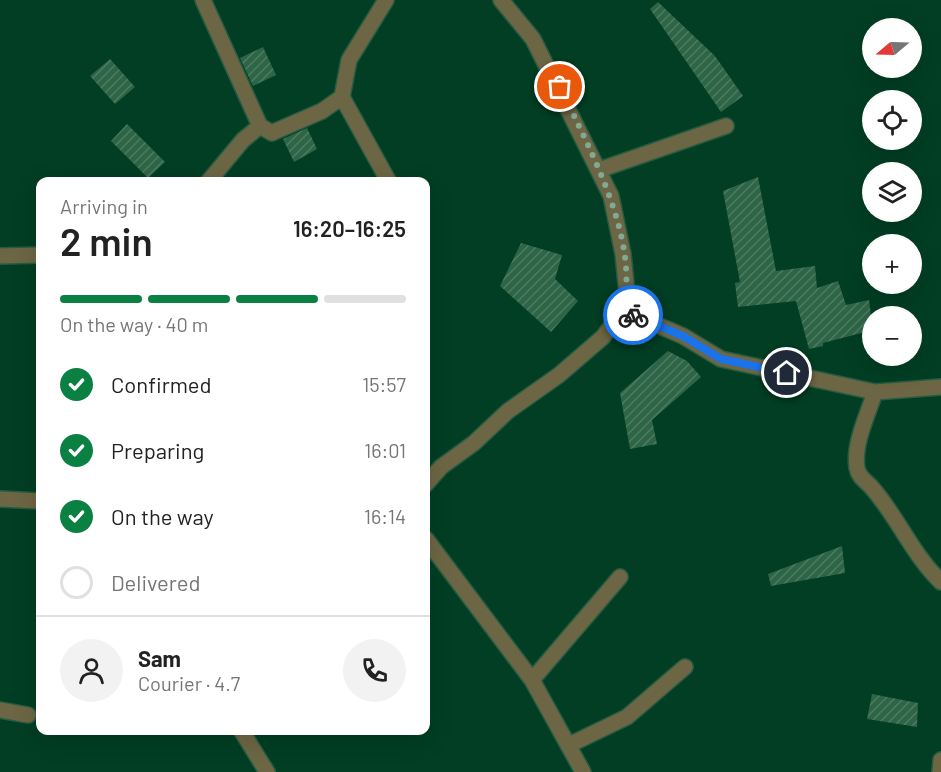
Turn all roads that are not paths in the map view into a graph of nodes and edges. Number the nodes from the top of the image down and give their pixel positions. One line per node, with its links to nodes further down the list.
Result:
1 (203, 0): 5 (street)
2 (386, 0): 4 (street)
3 (501, 0): 7 (street)
4 (342, 97): 5 (street); 9 (street)
5 (260, 126): 8 (street)
6 (726, 126): 7 (street)
7 (599, 170): 12 (street)
8 (212, 177)
9 (386, 177)
10 (36, 255): 11 (street)
11 (0, 256)
12 (623, 310): 14 (street); 15 (street)
13 (941, 387): 14 (street)
14 (874, 392): 20 (street)
15 (430, 479)
16 (0, 499): 17 (street)
17 (36, 501)
18 (430, 544): 22 (street)
19 (620, 577): 22 (street)
20 (941, 582)
21 (685, 667): 26 (street)
22 (532, 680): 26 (street)
23 (0, 710): 24 (street)
24 (28, 715)
25 (244, 735): 28 (street)
26 (569, 744): 29 (street)
27 (941, 760): 30 (street)
28 (267, 772)
29 (583, 772)
30 (940, 772)

